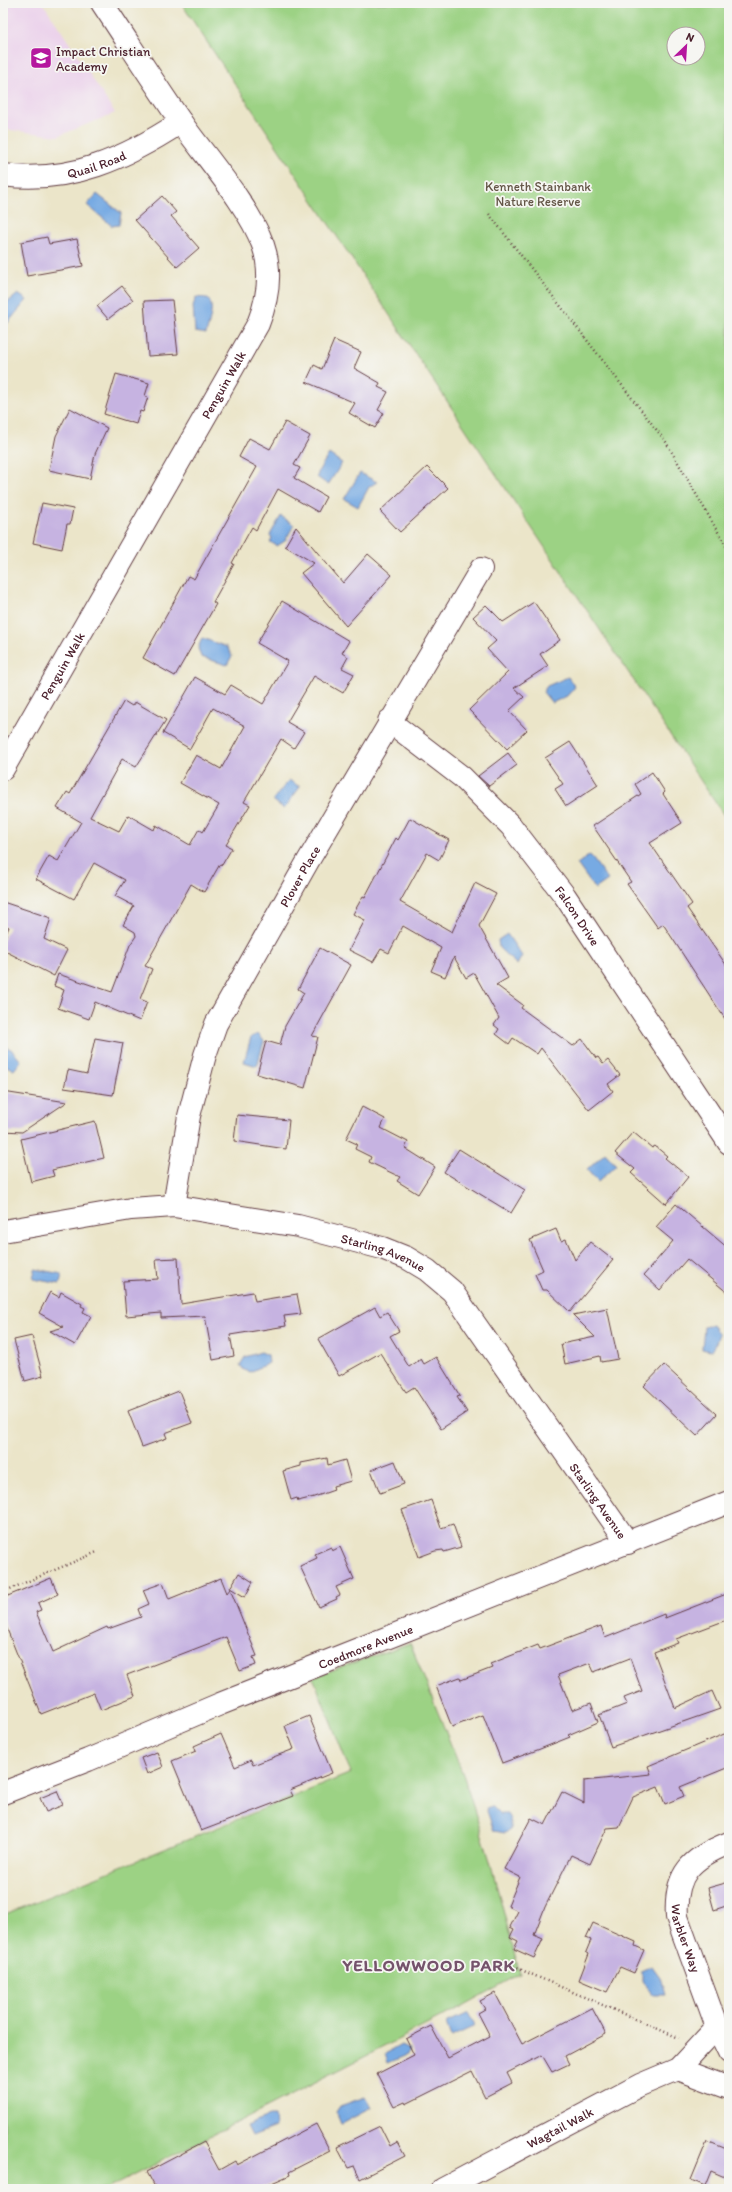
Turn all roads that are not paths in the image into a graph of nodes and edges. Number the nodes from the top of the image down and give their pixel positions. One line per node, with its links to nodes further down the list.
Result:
1 (102, 3): 2 (street, Penguin Walk)
2 (181, 122): 3 (street, Quail Road); 6 (street, Penguin Walk)
3 (3, 175)
4 (481, 569): 5 (street, Plover Place)
5 (389, 721): 7 (street, Falcon Drive); 8 (street, Plover Place)
6 (3, 769)
7 (729, 1143)
8 (174, 1206): 9 (street, Starling Avenue); 11 (street, Starling Avenue)
9 (3, 1231)
10 (729, 1502): 11 (street, Coedmore Avenue)
11 (628, 1543): 12 (street, Coedmore Avenue)
12 (3, 1793)
13 (729, 1843): 14 (street, Warbler Way)
14 (717, 2027): 15 (street, Warbler Way); 16 (street, Wagtail Walk)
15 (729, 2052)
16 (678, 2068): 17 (street); 18 (street, Wagtail Walk)
17 (729, 2088)
18 (443, 2189)

